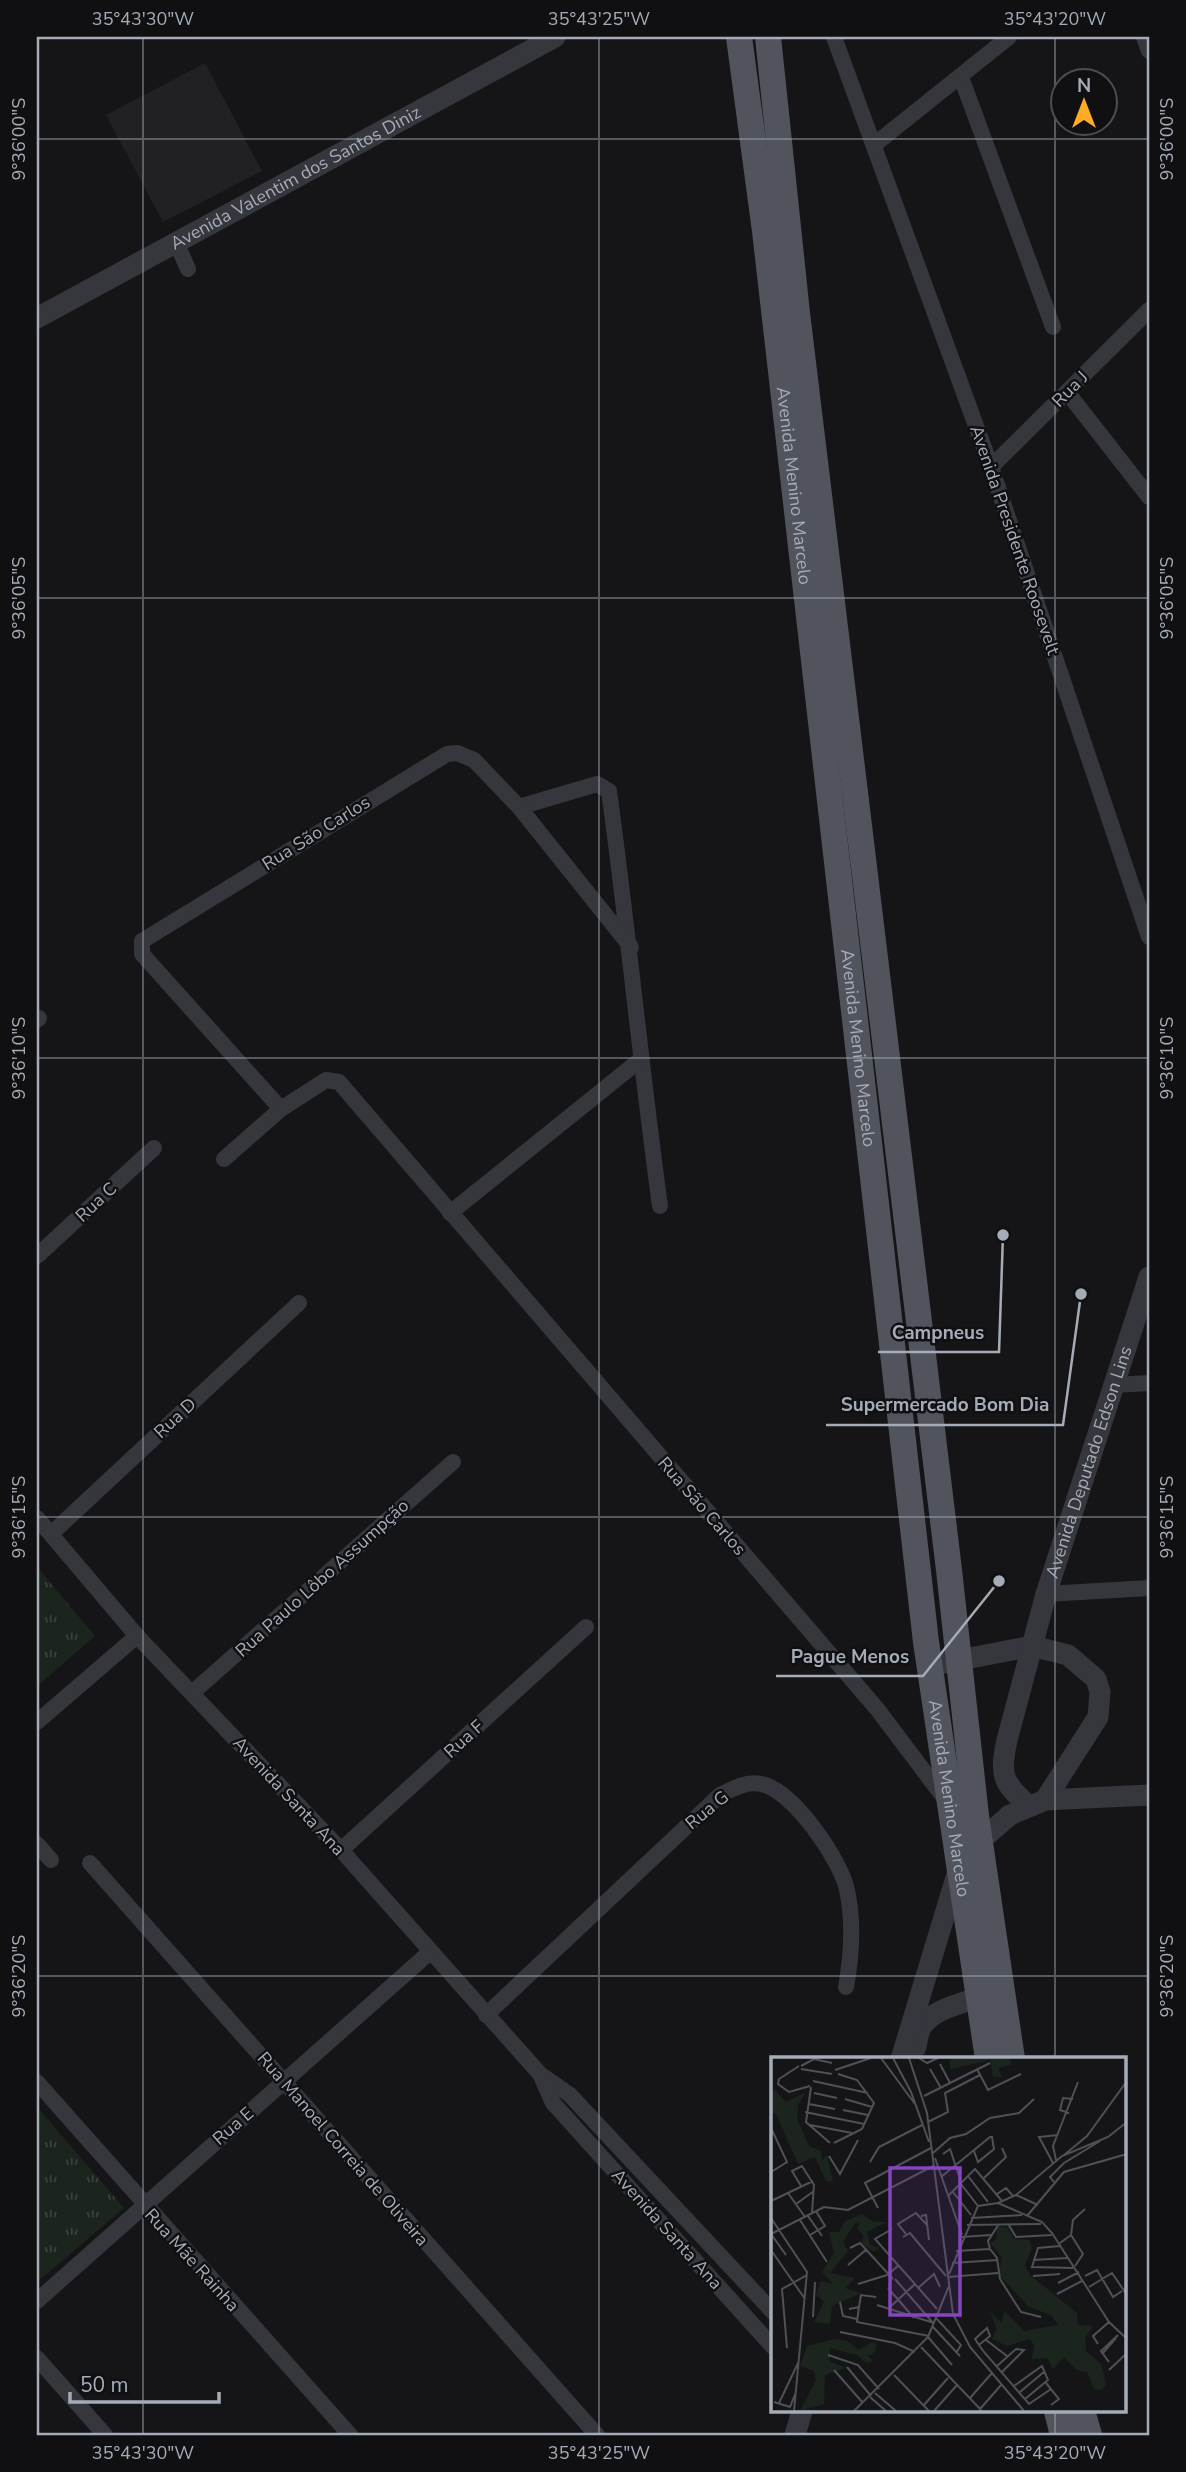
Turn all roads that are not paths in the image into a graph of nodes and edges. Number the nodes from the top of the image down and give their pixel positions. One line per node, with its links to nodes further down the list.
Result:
1 (555, 37): 10 (street, Avenida Valentim dos Santos Diniz)
2 (739, 37): 41 (main road, Avenida Menino Marcelo)
3 (768, 37): 40 (main road, Avenida Menino Marcelo)
4 (834, 37): 9 (street, Avenida Presidente Roosevelt)
5 (1009, 37): 8 (street)
6 (1144, 37): 7 (street)
7 (1149, 51)
8 (961, 77): 9 (street); 14 (street)
9 (874, 145): 16 (street, Avenida Presidente Roosevelt)
10 (176, 242): 11 (street); 13 (street, Avenida Valentim dos Santos Diniz)
11 (188, 269)
12 (1149, 310): 15 (street, Rua J)
13 (37, 318)
14 (1053, 327)
15 (1067, 392): 16 (street, Rua J); 17 (street)
16 (991, 467): 19 (street, Avenida Presidente Roosevelt)
17 (1149, 497)
18 (519, 807): 20 (street, Rua São Carlos); 20 (street); 22 (street, Rua São Carlos)
19 (1149, 937)
20 (631, 947): 21 (street)
21 (640, 1060): 25 (street); 26 (street)
22 (281, 1109): 24 (street); 26 (street, Rua São Carlos)
23 (154, 1148): 27 (street, Rua C)
24 (224, 1159)
25 (660, 1206)
26 (450, 1213): 46 (street, Rua São Carlos)
27 (37, 1256)
28 (1149, 1277): 31 (street, Avenida Deputado Edson Lins)
29 (299, 1303): 34 (street, Rua D)
30 (1149, 1383): 31 (street)
31 (1114, 1385): 36 (street, Avenida Deputado Edson Lins)
32 (453, 1462): 42 (street, Rua Paulo Lôbo Assumpção)
33 (37, 1518): 34 (street, Avenida Santa Ana)
34 (51, 1534): 38 (street, Avenida Santa Ana)
35 (1149, 1588): 36 (street)
36 (1046, 1594): 39 (street, Avenida Deputado Edson Lins)
37 (586, 1627): 49 (street, Rua F)
38 (137, 1636): 42 (street, Avenida Santa Ana); 43 (street)
39 (1031, 1646): 40 (street); 45 (street, Avenida Deputado Edson Lins); 45 (street)
40 (959, 1662): 41 (street); 47 (main road, Avenida Menino Marcelo)
41 (929, 1666): 46 (main road, Avenida Menino Marcelo)
42 (192, 1693): 49 (street, Avenida Santa Ana)
43 (37, 1722)
44 (1149, 1795): 45 (street)
45 (1036, 1802): 47 (street)
46 (949, 1804): 52 (main road, Avenida Menino Marcelo)
47 (981, 1840): 55 (main road, Avenida Menino Marcelo)
48 (37, 1844): 50 (street)
49 (341, 1850): 53 (street, Avenida Santa Ana)
50 (51, 1860)
51 (90, 1863): 63 (street, Rua Manoel Correia de Oliveira)
52 (960, 1866): 55 (main road, Avenida Menino Marcelo); 57 (street)
53 (430, 1952): 56 (street, Avenida Santa Ana); 63 (street, Rua E)
54 (846, 1987): 56 (street, Rua G)
55 (989, 1992): 58 (street); 59 (main road, Avenida Menino Marcelo); 60 (main road, Avenida Menino Marcelo)
56 (486, 2015): 61 (street, Avenida Santa Ana)
57 (902, 2057)
58 (913, 2057)
59 (988, 2057)
60 (1011, 2057)
61 (540, 2074): 66 (street, Avenida Santa Ana); 67 (street, Avenida Santa Ana)
62 (37, 2082): 64 (street, Rua Mãe Rainha)
63 (284, 2082): 64 (street, Rua E); 74 (street, Rua Manoel Correia de Oliveira)
64 (144, 2205): 65 (street, Rua E); 73 (street, Rua Mãe Rainha)
65 (37, 2301)
66 (771, 2310)
67 (771, 2345)
68 (37, 2358): 72 (street)
69 (802, 2412): 75 (street)
70 (1057, 2412): 76 (main road)
71 (1082, 2412): 77 (main road)
72 (105, 2435)
73 (350, 2435)
74 (597, 2435)
75 (795, 2435)
76 (1063, 2435)
77 (1089, 2435)

